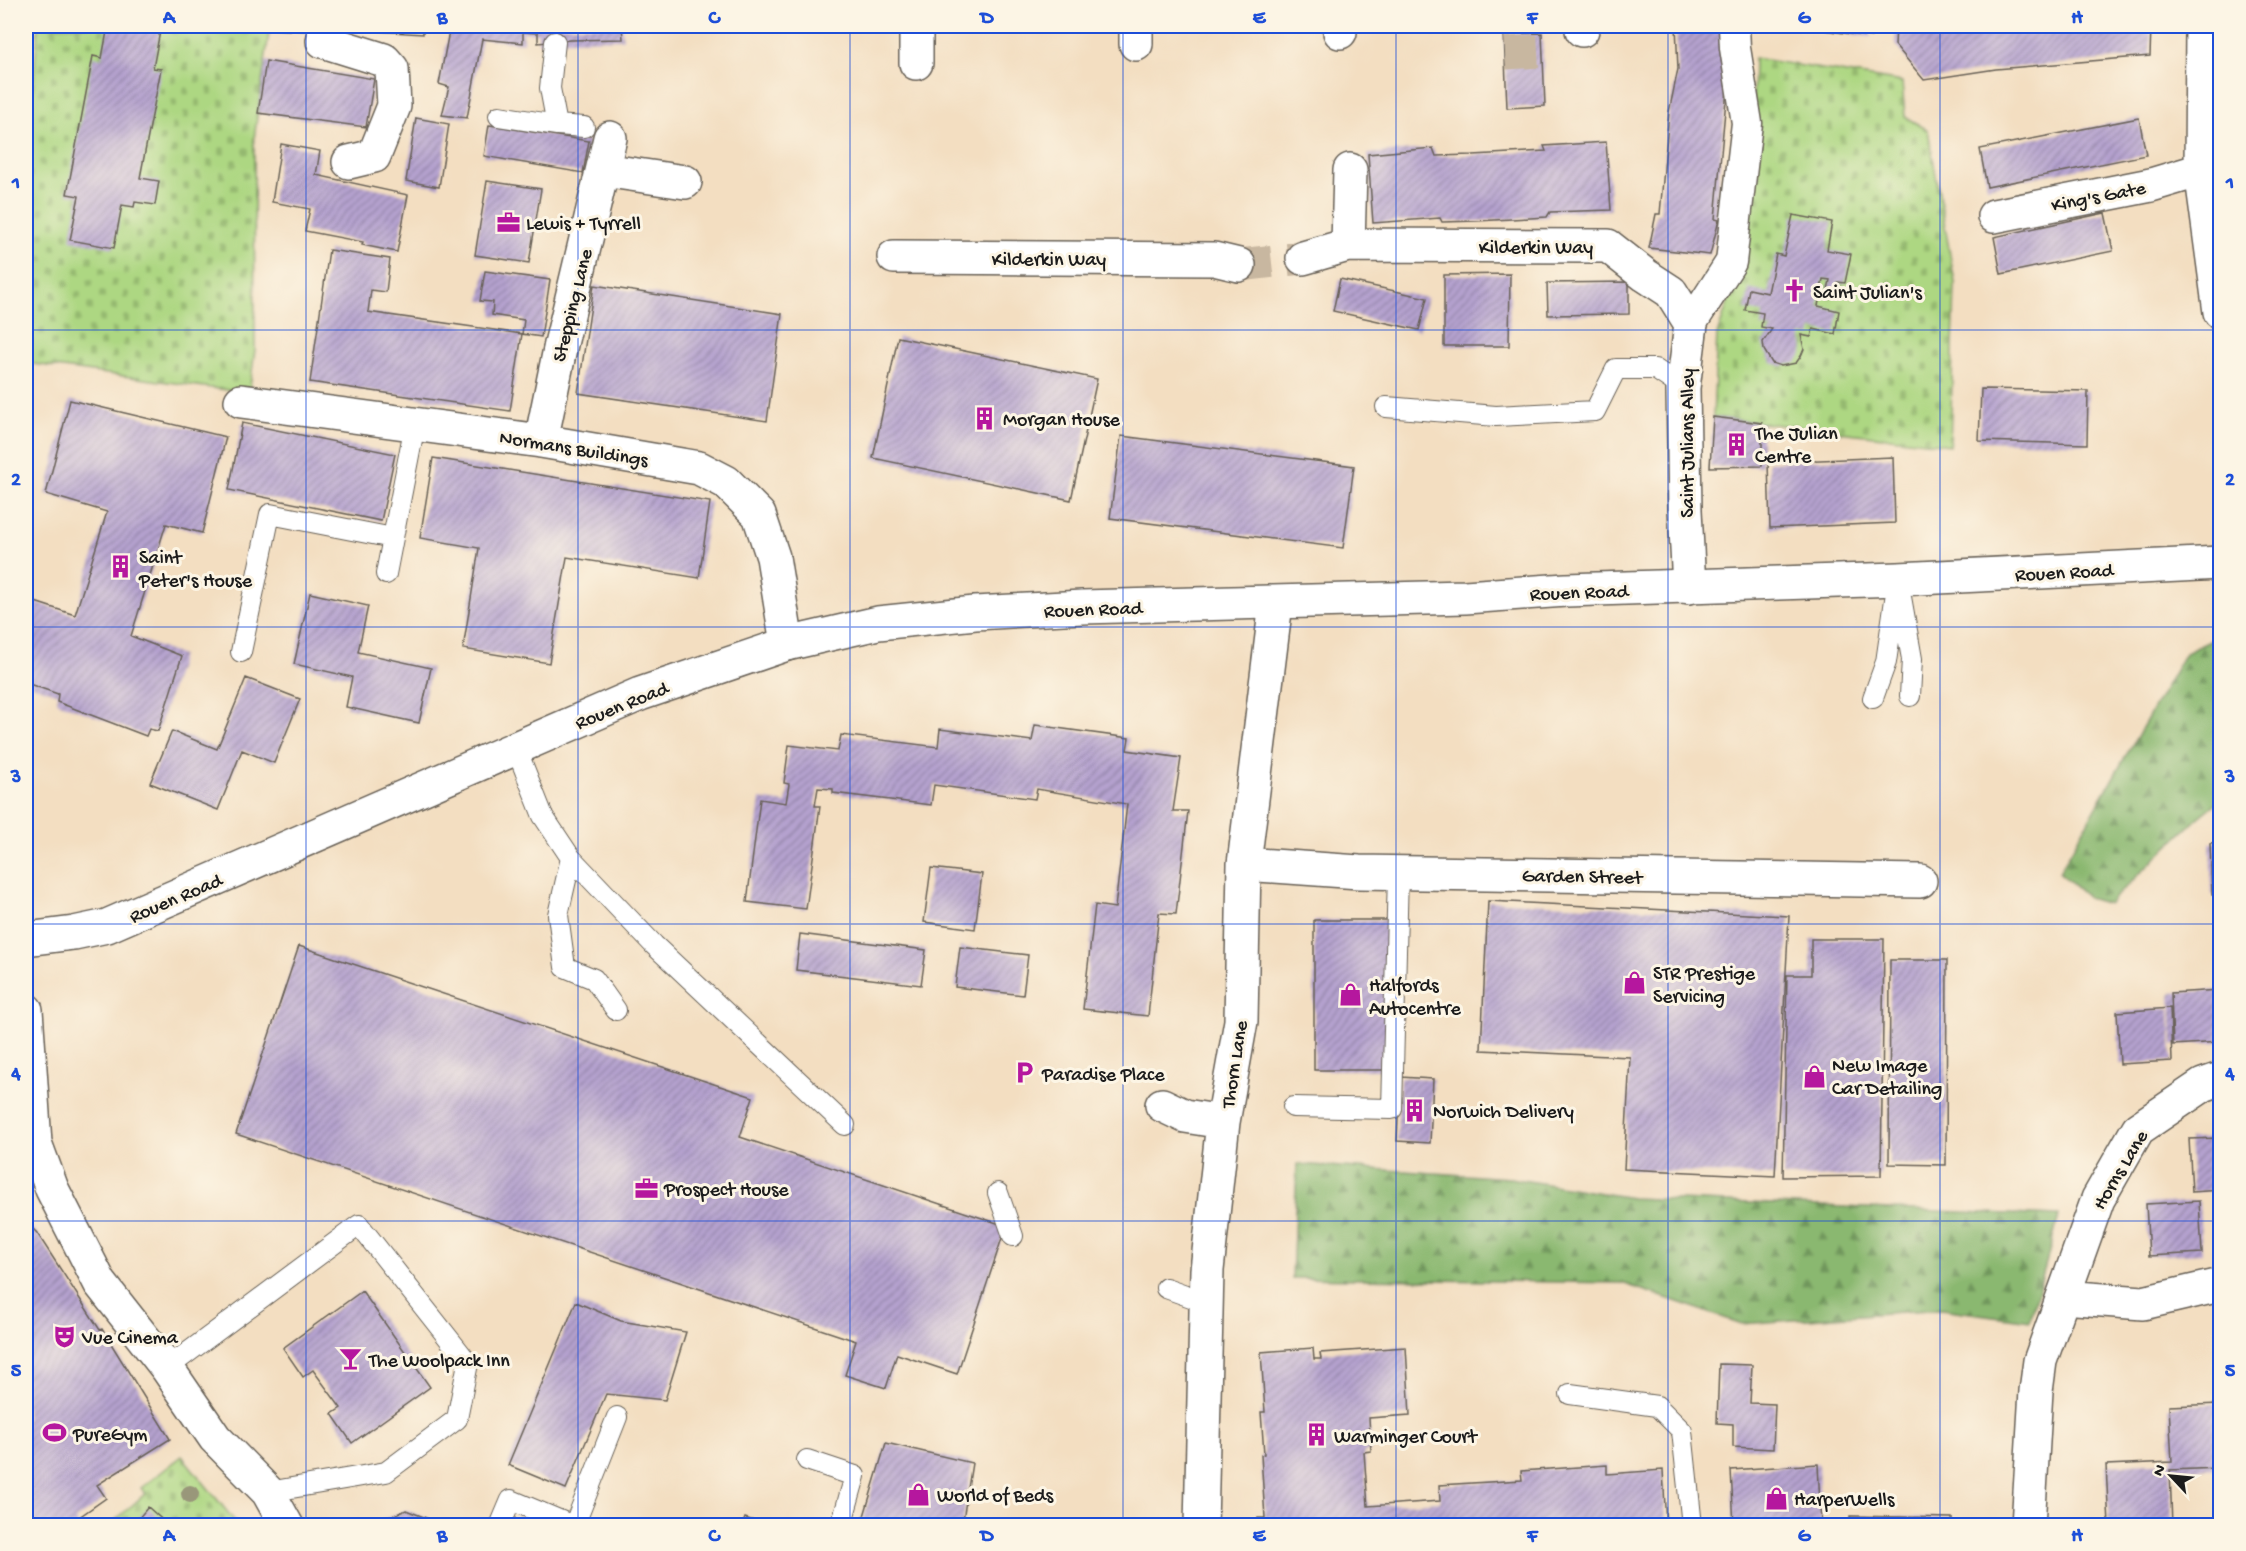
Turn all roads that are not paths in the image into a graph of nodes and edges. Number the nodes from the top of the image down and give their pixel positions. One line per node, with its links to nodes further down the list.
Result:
1 (326, 26): 10 (street)
2 (1734, 26): 21 (street, Saint Julians Alley)
3 (2202, 26): 13 (street)
4 (916, 30): 6 (street)
5 (555, 42): 8 (lane)
6 (916, 63)
7 (499, 116): 8 (lane)
8 (557, 125): 9 (lane)
9 (597, 133): 11 (street, Stepping Lane)
10 (349, 162)
11 (603, 170): 14 (street); 26 (street, Stepping Lane)
12 (1350, 170): 16 (street)
13 (2201, 170): 15 (street, King's Gate); 20 (street)
14 (685, 182)
15 (1994, 216)
16 (1348, 245): 18 (street, Kilderkin Way); 21 (street, Kilderkin Way)
17 (894, 257): 19 (street, Kilderkin Way)
18 (1303, 258)
19 (1239, 265)
20 (2220, 312)
21 (1691, 324): 22 (street, Saint Julians Alley)
22 (1683, 388): 24 (lane); 31 (street, Saint Julians Alley)
23 (241, 400): 25 (street, Normans Buildings)
24 (1386, 407)
25 (414, 424): 26 (street, Normans Buildings); 27 (lane)
26 (541, 441): 33 (street, Normans Buildings)
27 (393, 538): 29 (lane); 34 (lane)
28 (2220, 564): 30 (street, Rouen Road)
29 (386, 574)
30 (1898, 579): 31 (street, Rouen Road); 35 (lane); 36 (lane)
31 (1689, 587): 32 (street, Rouen Road)
32 (1276, 603): 33 (street, Rouen Road); 39 (street, Thorn Lane)
33 (787, 644): 37 (street, Rouen Road)
34 (241, 652)
35 (1910, 696)
36 (1873, 698)
37 (516, 748): 38 (lane); 42 (street, Rouen Road)
38 (571, 858): 44 (lane); 49 (lane)
39 (1244, 864): 40 (street, Garden Street); 48 (street, Thorn Lane)
40 (1398, 873): 41 (street, Garden Street); 47 (lane)
41 (1920, 881)
42 (26, 939)
43 (26, 1010): 50 (street)
44 (616, 1010)
45 (2220, 1079): 55 (street, Horns Lane)
46 (1162, 1105): 48 (street)
47 (1293, 1107)
48 (1223, 1122): 56 (street, Thorn Lane)
49 (845, 1125)
50 (30, 1143): 57 (street)
51 (998, 1193): 52 (lane)
52 (1013, 1236)
53 (2220, 1285): 55 (street)
54 (1166, 1287): 56 (lane)
55 (2062, 1297): 68 (street, Horns Lane)
56 (1205, 1302): 66 (street, Thorn Lane)
57 (167, 1368): 61 (street); 61 (lane)
58 (1569, 1394): 67 (lane)
59 (617, 1416): 64 (lane)
60 (807, 1460): 65 (lane)
61 (268, 1492): 62 (street)
62 (287, 1526)
63 (500, 1526): 64 (lane)
64 (573, 1526)
65 (841, 1526)
66 (1202, 1526)
67 (1692, 1526)
68 (2028, 1526)

